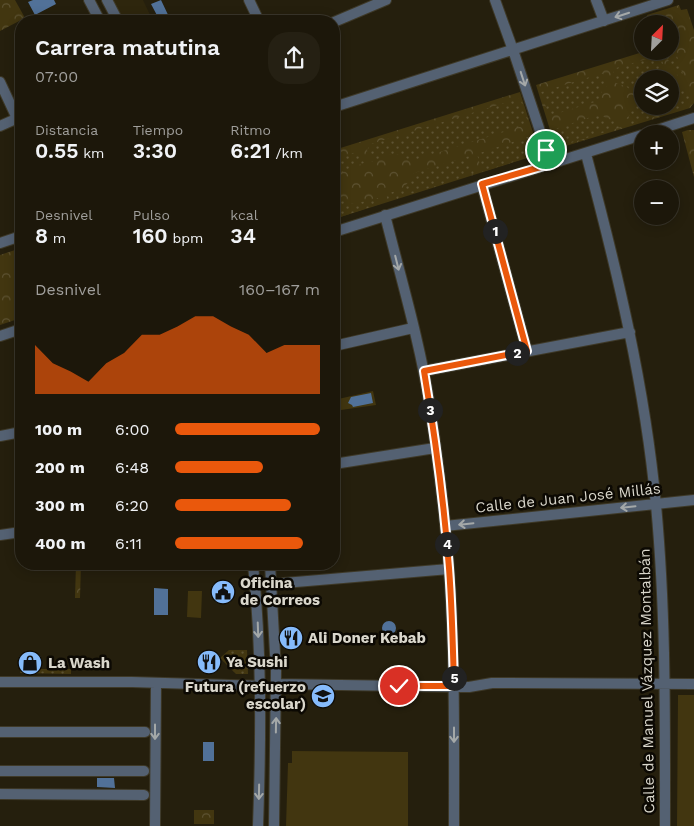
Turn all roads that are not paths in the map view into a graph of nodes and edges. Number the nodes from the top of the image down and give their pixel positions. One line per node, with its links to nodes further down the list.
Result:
1 (90, 0): 8 (street)
2 (107, 0): 9 (street)
3 (248, 0): 10 (street)
4 (386, 0): 11 (street)
5 (495, 0): 13 (street)
6 (596, 0): 12 (street)
7 (668, 0): 12 (street, one-way to 12)
8 (97, 15)
9 (115, 15)
10 (256, 15)
11 (340, 19)
12 (604, 21): 13 (street)
13 (513, 50): 15 (street); 23 (street, one-way to 23)
14 (0, 82): 16 (street)
15 (340, 106)
16 (15, 112)
17 (694, 118): 19 (street)
18 (15, 123): 20 (street)
19 (672, 125)
20 (0, 126)
21 (634, 137): 22 (street)
22 (586, 154): 23 (street); 31 (street, Calle de Manuel Vázquez Montalbán)
23 (551, 164): 24 (street)
24 (482, 184): 25 (street); 34 (street)
25 (384, 215): 26 (street); 29 (street, one-way to 29)
26 (340, 230)
27 (15, 238): 28 (street)
28 (0, 243)
29 (413, 328): 33 (street); 35 (street)
30 (15, 331): 32 (street)
31 (630, 332): 34 (street); 41 (street, Calle de Manuel Vázquez Montalbán)
32 (0, 336)
33 (340, 345)
34 (527, 351): 35 (street)
35 (424, 371): 38 (street)
36 (15, 433): 37 (street)
37 (0, 436)
38 (435, 448): 39 (street); 42 (street)
39 (340, 463)
40 (694, 500): 41 (street, Calle de Juan José Millás)
41 (656, 504): 42 (street, Calle de Juan José Millás, one-way to 42); 52 (street, Calle de Manuel Vázquez Montalbán)
42 (445, 526): 45 (street)
43 (15, 533): 44 (street)
44 (0, 535)
45 (449, 569): 48 (street); 55 (street)
46 (254, 570): 54 (street, one-way to 54)
47 (271, 570): 48 (street)
48 (272, 584): 51 (street)
49 (0, 682): 50 (street)
50 (156, 683): 54 (street); 62 (street, one-way to 62)
51 (276, 684): 55 (street); 64 (street, one-way to 51)
52 (665, 684): 53 (street); 55 (street); 66 (street, Calle de Manuel Vázquez Montalbán)
53 (694, 684)
54 (260, 686): 63 (street, one-way to 63)
55 (454, 686): 65 (street, one-way to 65)
56 (0, 732): 57 (street)
57 (145, 732)
58 (0, 771): 59 (street)
59 (144, 771)
60 (0, 794): 61 (street)
61 (144, 795)
62 (155, 826)
63 (258, 826)
64 (274, 826)
65 (454, 826)
66 (665, 826)

